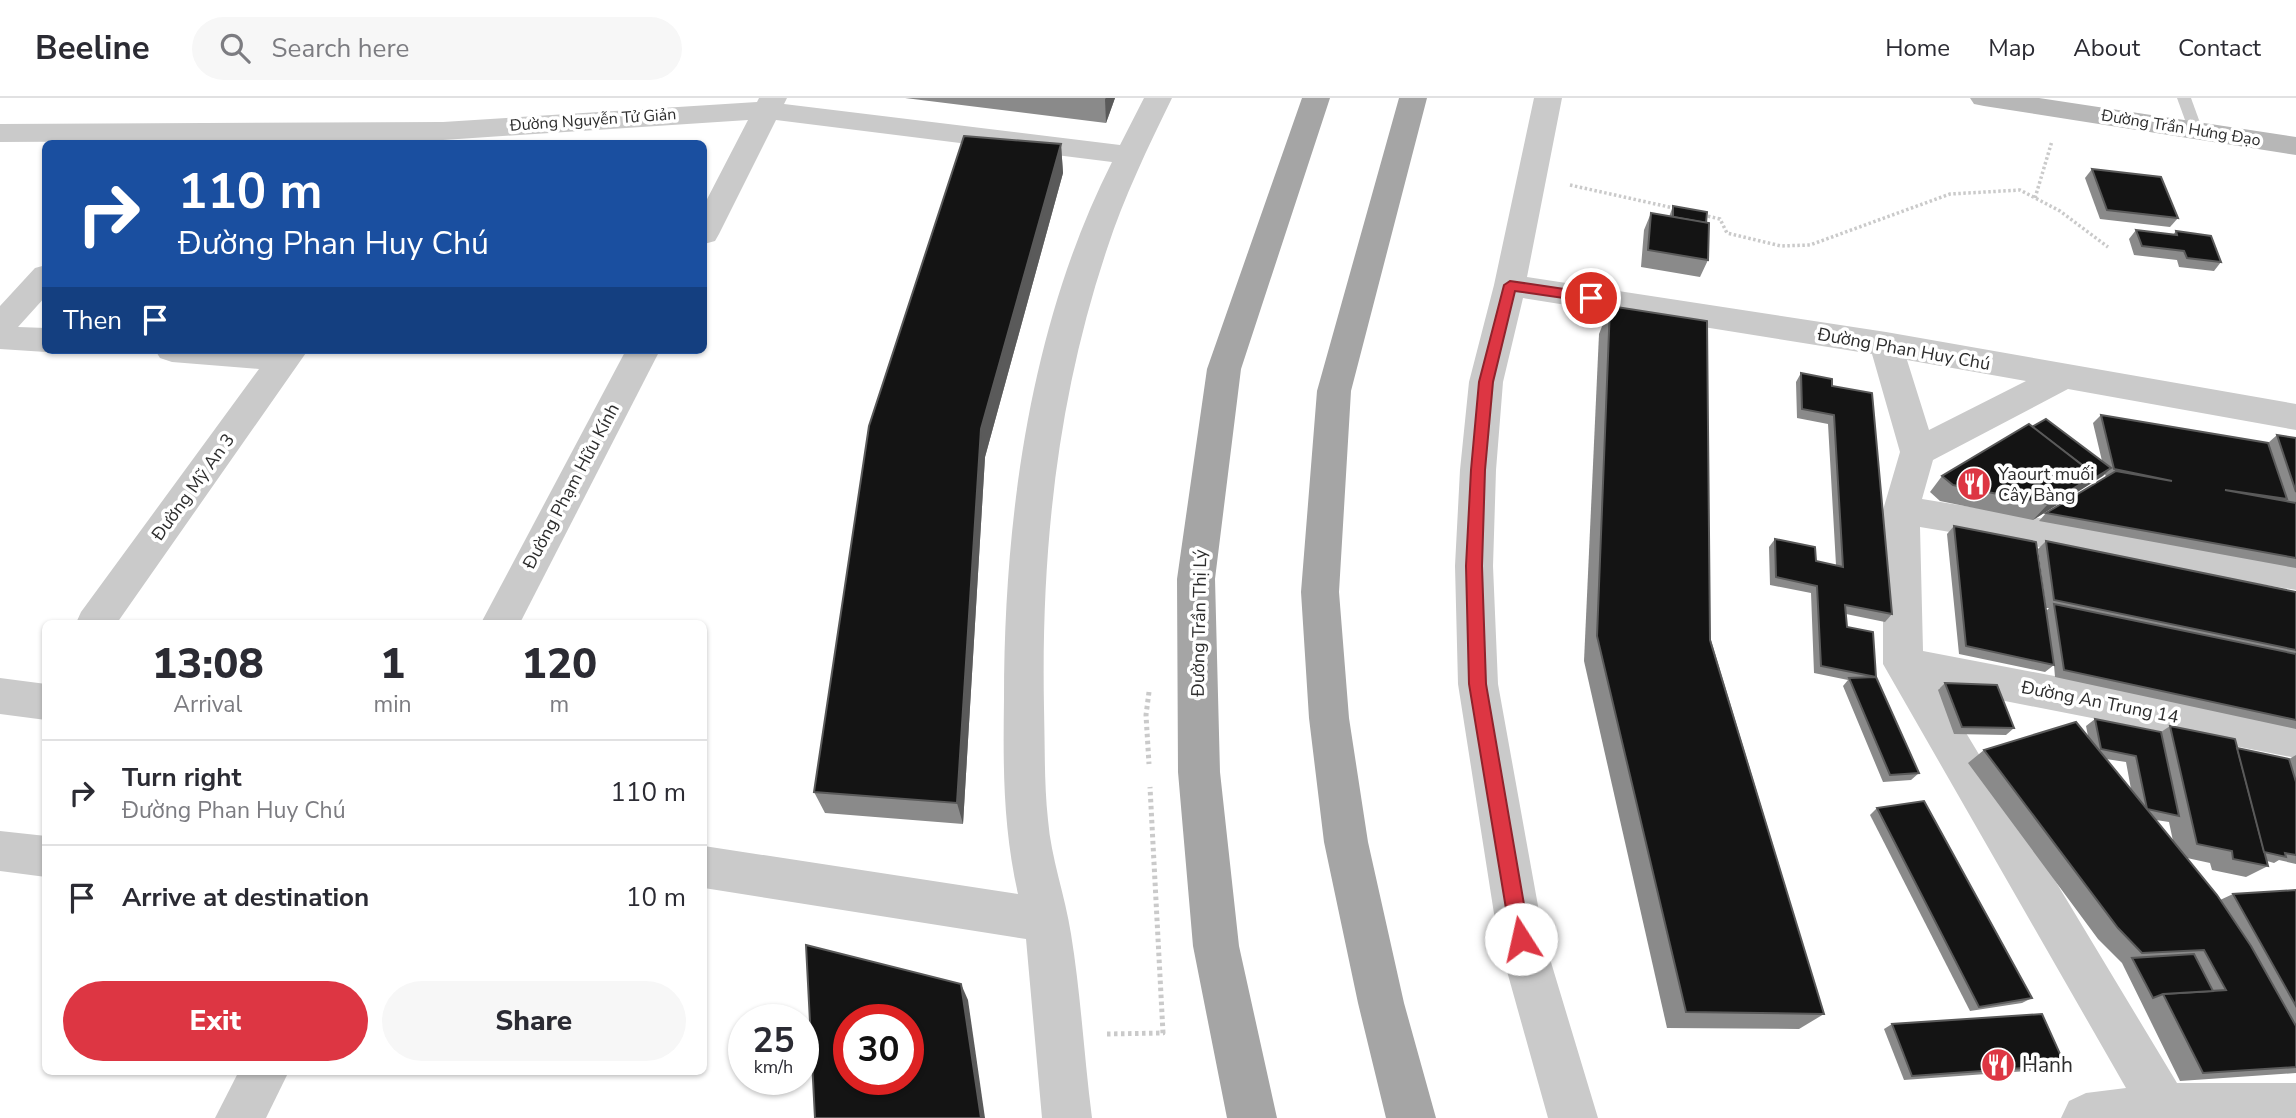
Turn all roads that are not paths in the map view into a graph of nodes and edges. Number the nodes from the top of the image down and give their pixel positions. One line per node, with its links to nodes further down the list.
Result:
1 (1158, 98): 15 (street)
2 (1316, 98): 45 (main road, Đường Trần Thị Lý)
3 (1413, 98): 46 (main road)
4 (1548, 98): 18 (street)
5 (1984, 98): 7 (main road, Đường Trần Hưng Đạo)
6 (2185, 98): 10 (lane)
7 (2015, 101): 9 (main road, Đường Trần Hưng Đạo)
8 (770, 104): 12 (street, Đường Nguyễn Tử Giản); 15 (street, Đường Nguyễn Tử Giản); 16 (street)
9 (2070, 107): 10 (main road, Đường Trần Hưng Đạo)
10 (2196, 131): 14 (main road, Đường Trần Hưng Đạo)
11 (0, 132): 13 (street, Đường Nguyễn Tử Giản)
12 (438, 137): 13 (street, Đường Nguyễn Tử Giản)
13 (169, 138)
14 (2296, 146)
15 (1129, 155): 39 (street)
16 (707, 228)
17 (42, 280): 19 (street)
18 (1510, 285): 22 (street, Đường Phan Huy Chú); 47 (street)
19 (0, 326)
20 (0, 337): 21 (street)
21 (42, 340)
22 (1885, 344): 25 (street, Đường Phan Huy Chú); 27 (street)
23 (288, 354): 30 (street, Đường Mỹ An 3)
24 (641, 354): 31 (street, Đường Phạm Hữu Kính)
25 (2062, 377): 26 (street, Đường Phan Huy Chú); 27 (street)
26 (2296, 417)
27 (1918, 452): 28 (street)
28 (1901, 510): 29 (street); 32 (street)
29 (2296, 576)
30 (97, 620)
31 (502, 620)
32 (1903, 663): 35 (street, Đường An Trung 14); 42 (street)
33 (0, 696): 34 (street)
34 (42, 699)
35 (2296, 740)
36 (0, 850): 37 (street)
37 (42, 856)
38 (707, 867): 39 (street)
39 (1046, 920): 44 (street)
40 (263, 1075): 43 (street)
41 (2296, 1107): 42 (street)
42 (2166, 1113): 48 (street)
43 (240, 1118)
44 (1067, 1118)
45 (1252, 1118)
46 (1411, 1118)
47 (1573, 1118)
48 (2086, 1118)

